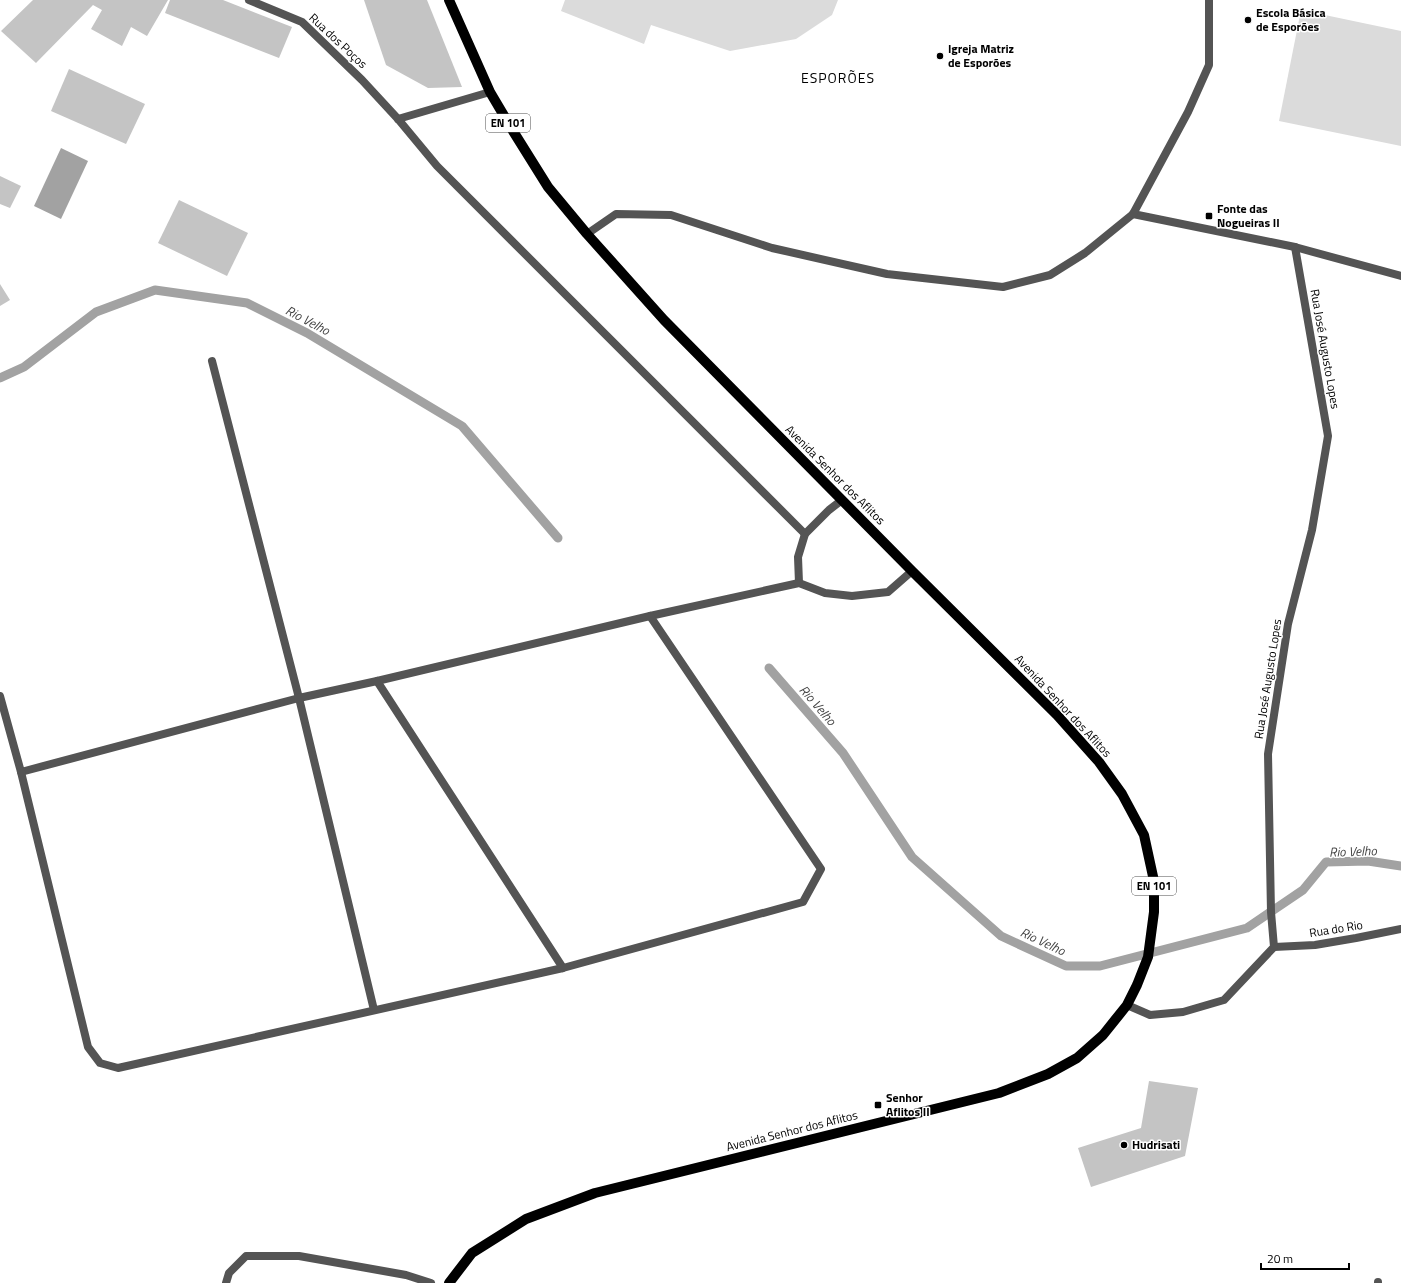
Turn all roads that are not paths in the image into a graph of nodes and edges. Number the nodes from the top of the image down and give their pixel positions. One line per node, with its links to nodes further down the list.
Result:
1 (249, 0): 5 (street, Rua dos Poços)
2 (449, 0): 4 (main road, EN 101)
3 (1209, 0): 6 (street)
4 (490, 92): 5 (street); 7 (main road, EN 101)
5 (398, 119): 12 (street, Rua dos Poços)
6 (1133, 214): 7 (street); 8 (street)
7 (587, 234): 11 (main road, Avenida Senhor dos Aflitos / EN 101)
8 (1295, 247): 9 (street); 21 (street, Rua José Augusto Lopes)
9 (1401, 276)
10 (212, 361): 18 (street)
11 (842, 500): 12 (street); 13 (main road, Avenida Senhor dos Aflitos / EN 101)
12 (805, 534): 14 (street)
13 (912, 571): 14 (street); 23 (main road, Avenida Senhor dos Aflitos / EN 101)
14 (799, 583): 15 (street)
15 (650, 616): 16 (street); 22 (street)
16 (377, 681): 18 (street); 22 (street)
17 (0, 696): 19 (street)
18 (299, 698): 19 (street); 24 (street)
19 (21, 772): 24 (street)
20 (1401, 929): 21 (street, Rua do Rio)
21 (1274, 947): 23 (street)
22 (563, 968): 24 (street)
23 (1127, 1005): 27 (main road, Avenida Senhor dos Aflitos / EN 101)
24 (374, 1010)
25 (226, 1283): 26 (street)
26 (431, 1283)
27 (449, 1283)

